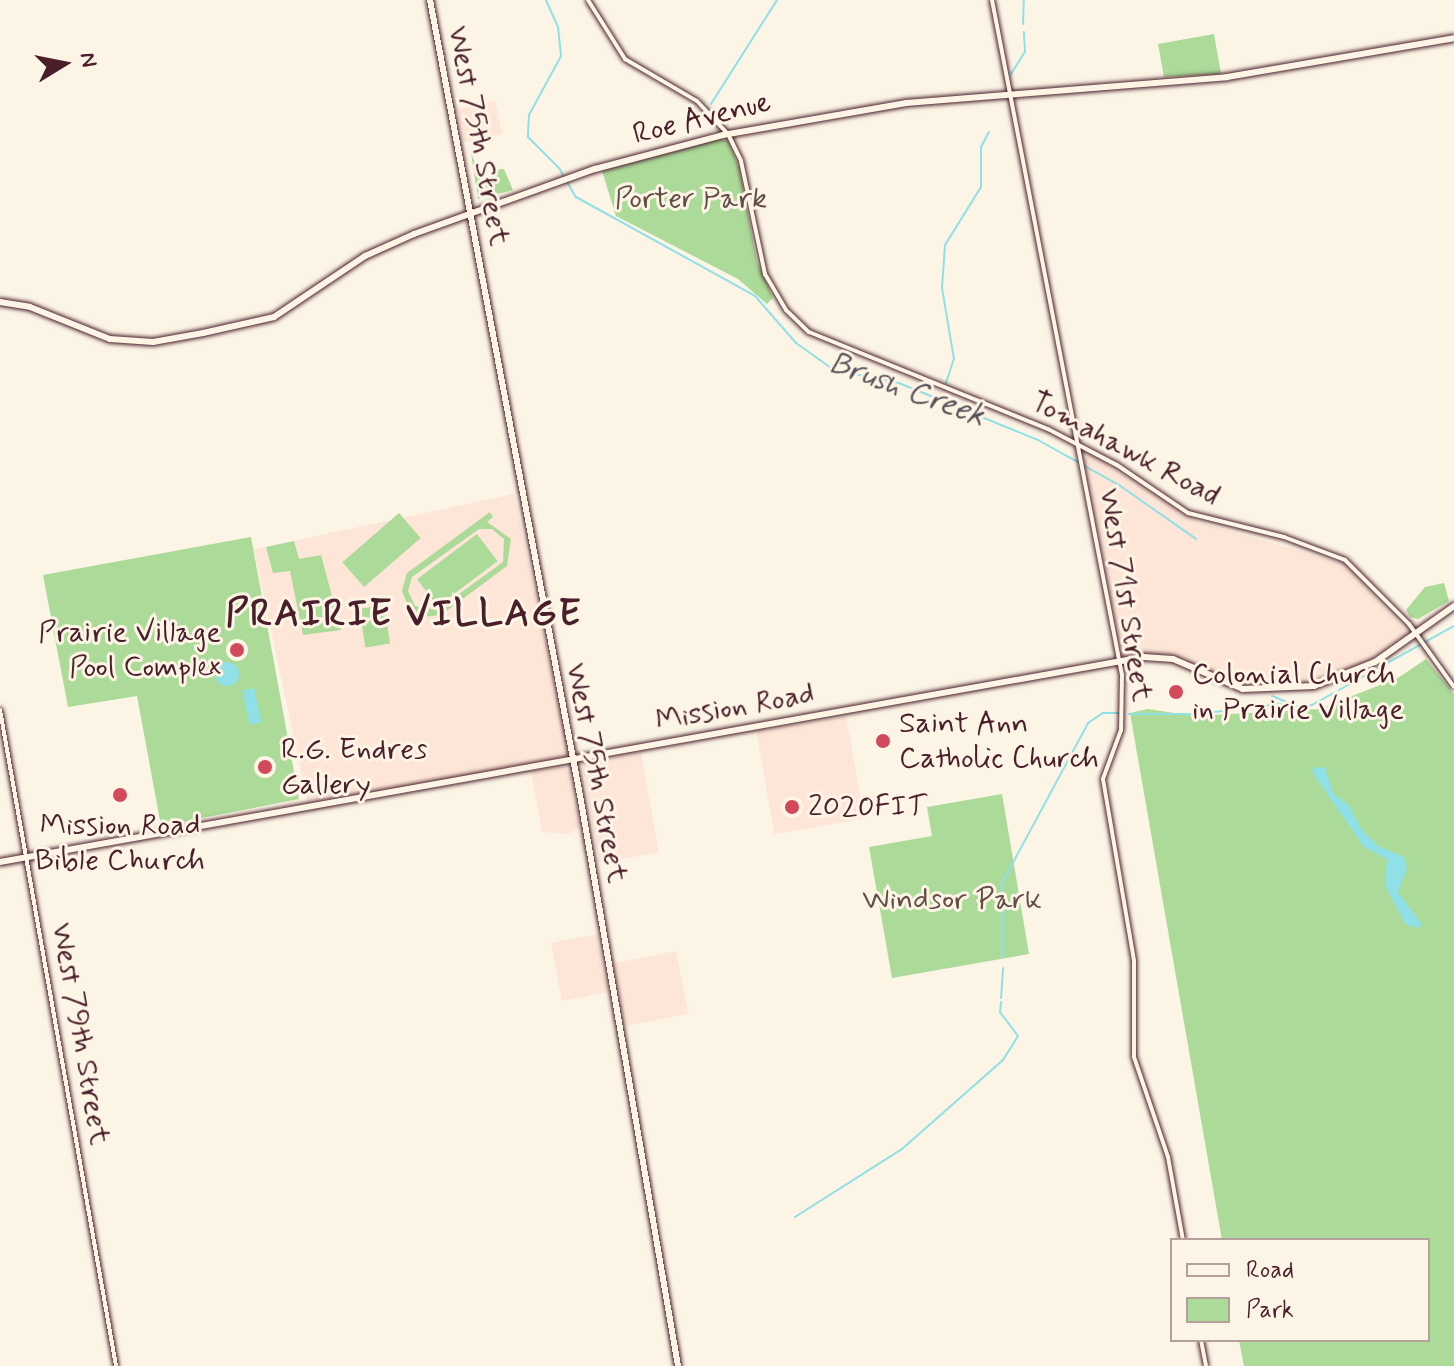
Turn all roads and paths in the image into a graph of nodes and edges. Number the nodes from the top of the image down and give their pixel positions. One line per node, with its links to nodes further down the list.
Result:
1 (430, 0): 7 (main road, West 75th Street)
2 (588, 0): 6 (street, Tomahawk Road)
3 (992, 0): 5 (street, West 71st Street)
4 (1454, 38): 5 (main road, Roe Avenue)
5 (1010, 94): 6 (main road, Roe Avenue); 9 (street, West 71st Street)
6 (728, 134): 7 (main road, Roe Avenue); 9 (street, Tomahawk Road)
7 (471, 213): 8 (main road, Roe Avenue); 15 (main road, West 75th Street)
8 (0, 302)
9 (1077, 443): 11 (street, Tomahawk Road); 12 (street, West 71st Street)
10 (1454, 606): 11 (main road, Mission Road)
11 (1415, 632): 12 (main road, Mission Road); 13 (street, Tomahawk Road)
12 (1119, 662): 15 (main road, Mission Road); 18 (street, West 71st Street)
13 (1454, 687)
14 (0, 710): 16 (street, West 79th Street)
15 (572, 759): 16 (main road, Mission Road); 21 (main road, West 75th Street)
16 (28, 857): 17 (main road, Mission Road); 20 (street, West 79th Street)
17 (0, 862)
18 (1183, 1238)
19 (1201, 1342): 22 (street)
20 (116, 1366)
21 (678, 1366)
22 (1206, 1366)

